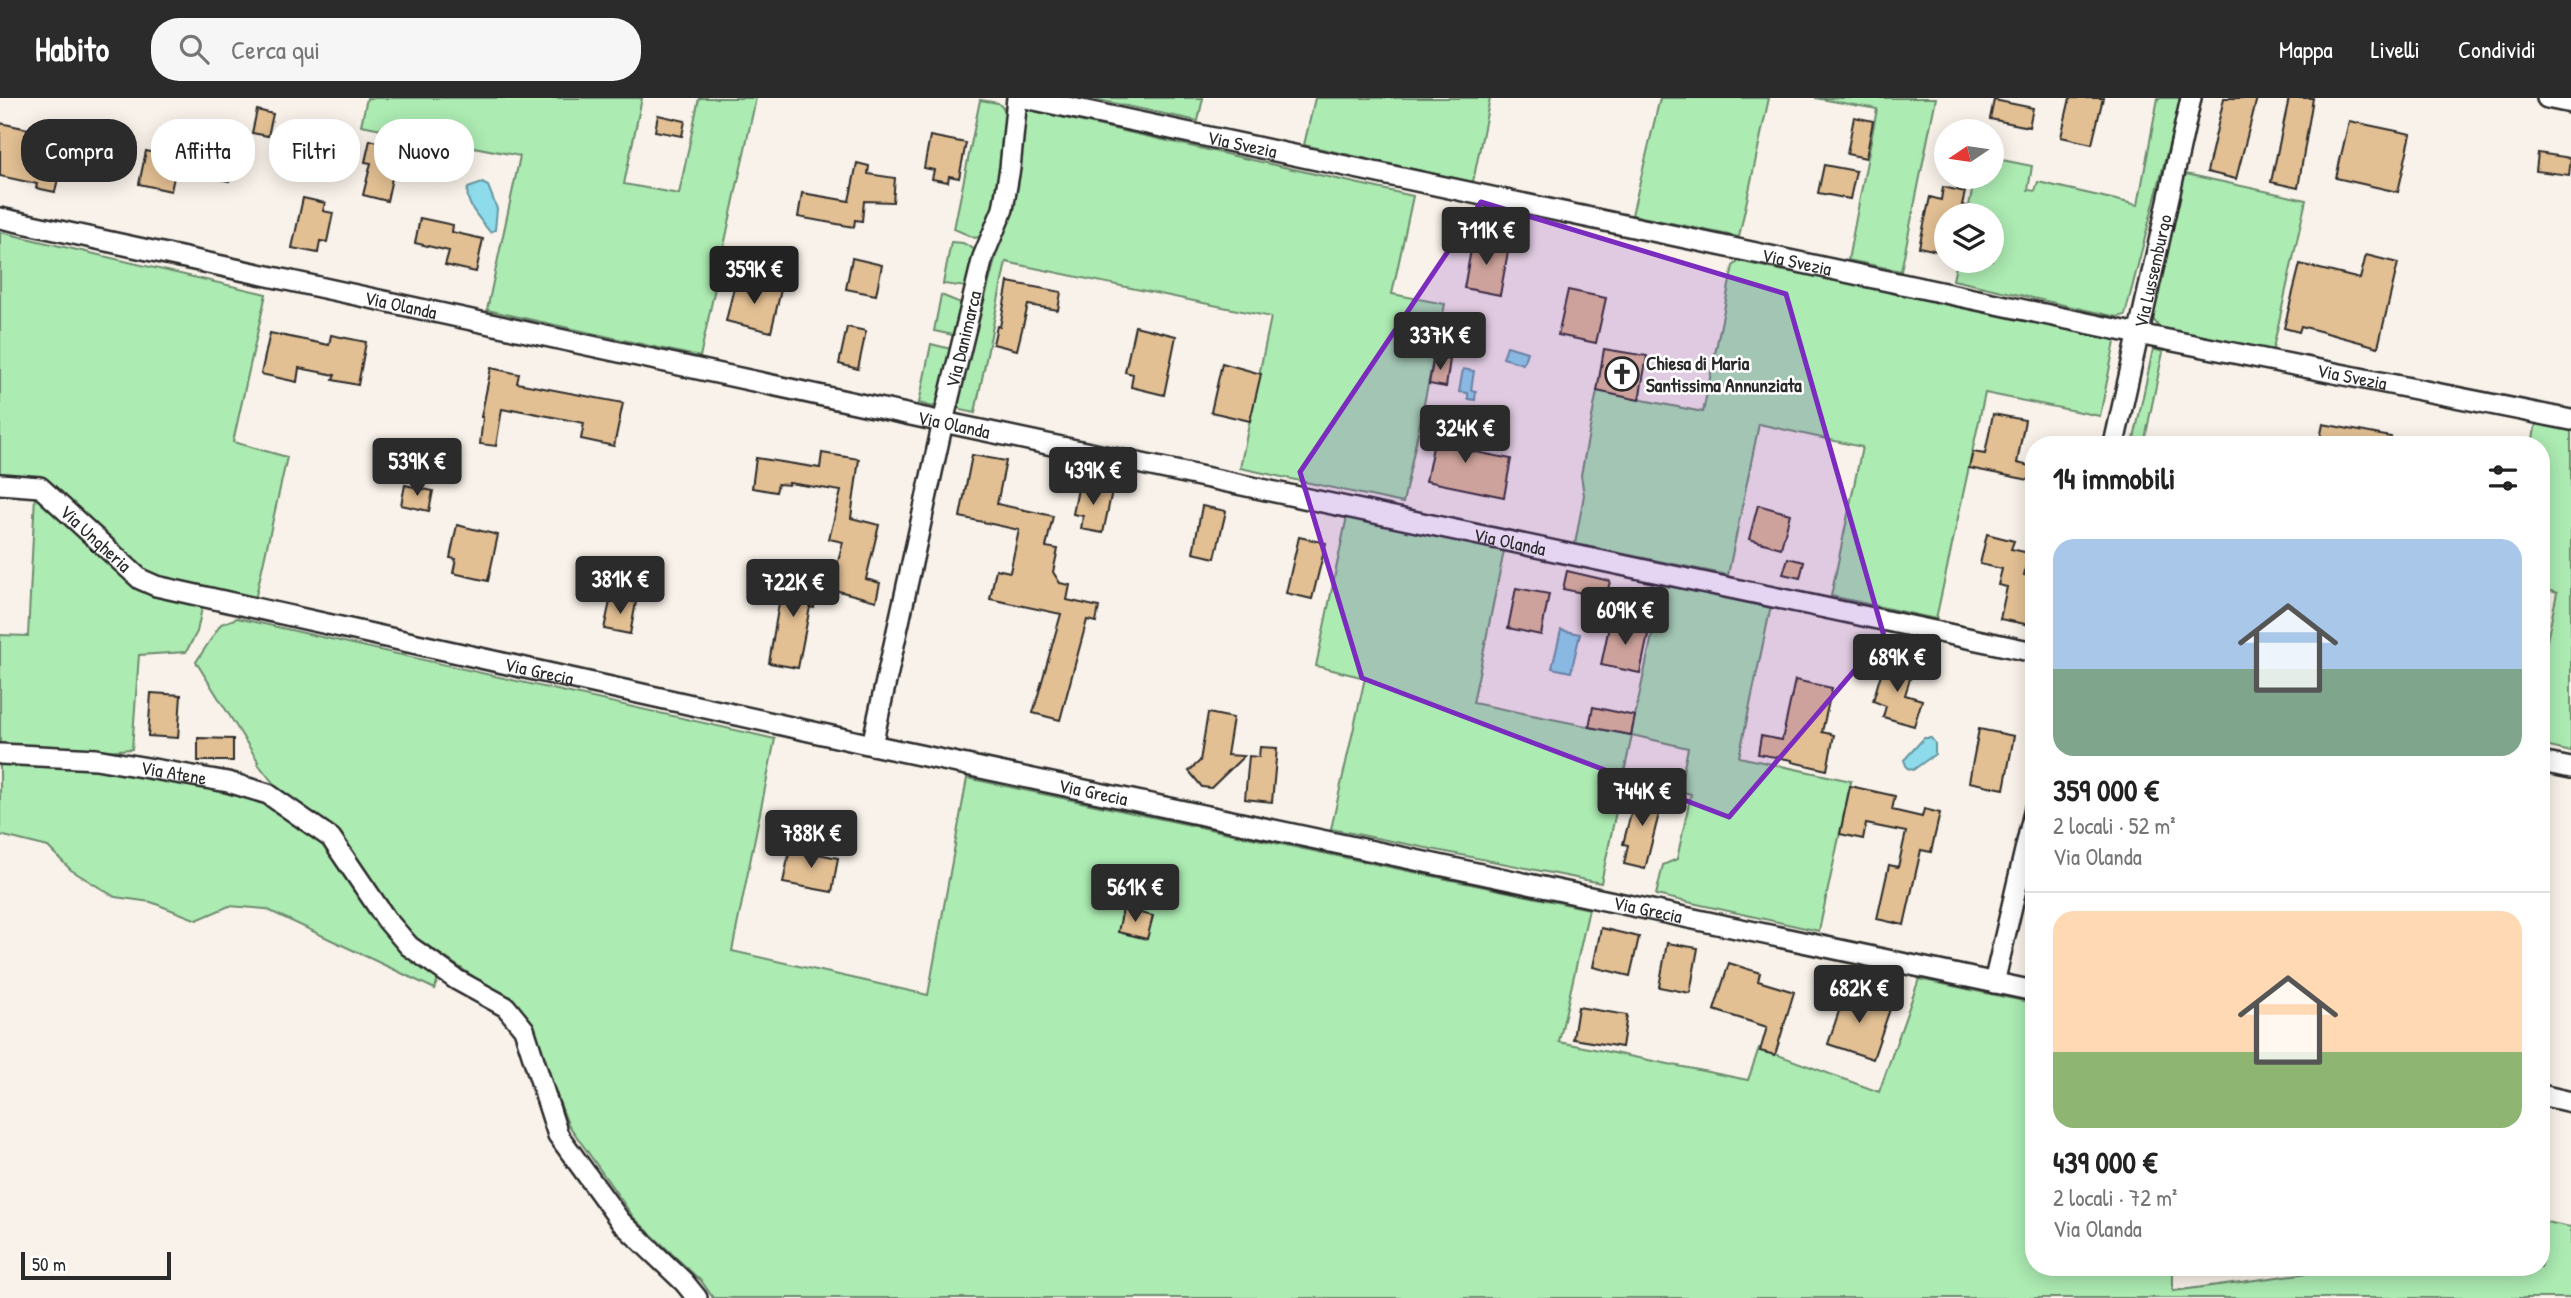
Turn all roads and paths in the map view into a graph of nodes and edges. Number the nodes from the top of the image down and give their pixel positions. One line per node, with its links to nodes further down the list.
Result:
1 (1017, 98): 9 (street, Via Danimarca)
2 (1025, 98): 7 (street, Via Svezia)
3 (2191, 98): 7 (street, Via Lussemburgo)
4 (2547, 98): 5 (street)
5 (2571, 103)
6 (0, 218): 9 (street, Via Olanda)
7 (2138, 334): 8 (street, Via Svezia); 10 (street, Via Lussemburgo)
8 (2571, 420)
9 (943, 422): 13 (street, Via Olanda); 14 (street, Via Danimarca)
10 (2116, 436)
11 (0, 484): 12 (street, Via Ungheria)
12 (156, 586): 14 (street, Via Grecia)
13 (2025, 650)
14 (872, 745): 19 (street, Via Grecia)
15 (0, 754): 23 (street, Via Atene)
16 (2550, 764): 17 (street)
17 (2571, 768)
18 (2025, 850): 19 (street)
19 (1994, 983): 20 (street, Via Grecia)
20 (2025, 989)
21 (2550, 1097): 22 (street)
22 (2571, 1102)
23 (697, 1298)

